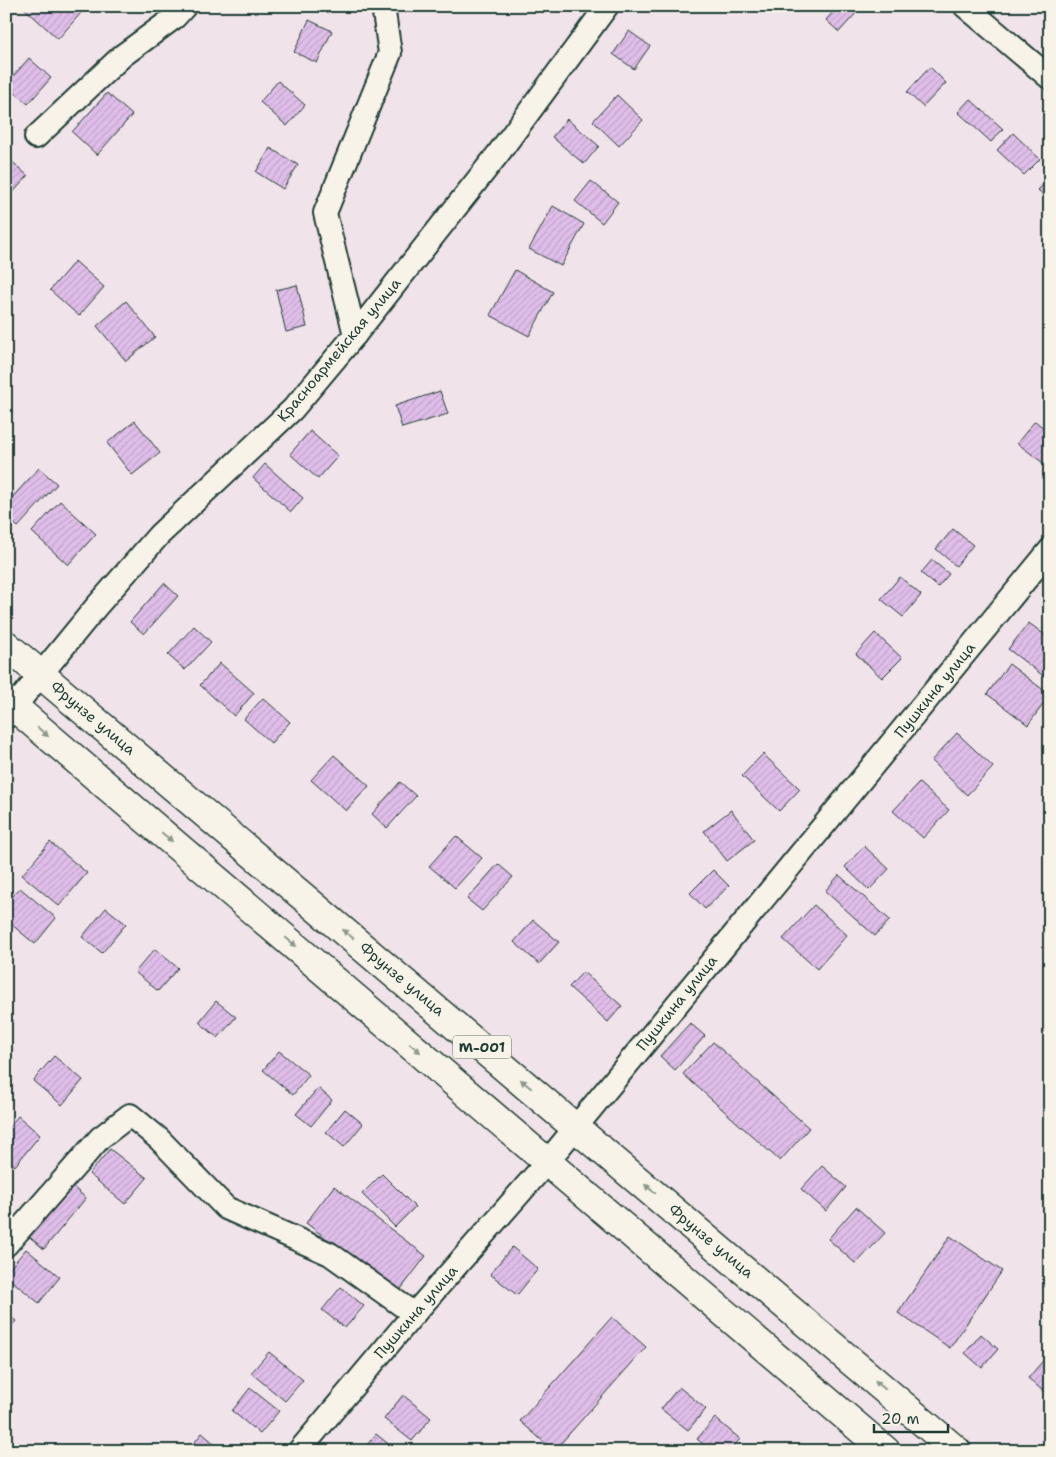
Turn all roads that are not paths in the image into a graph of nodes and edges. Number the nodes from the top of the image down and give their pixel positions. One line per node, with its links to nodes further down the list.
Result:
1 (185, 6): 6 (street)
2 (383, 6): 7 (street)
3 (607, 6): 7 (street, Красноармейская улица)
4 (965, 6): 5 (street)
5 (1050, 78)
6 (36, 137)
7 (355, 336): 10 (street, Красноармейская улица)
8 (1050, 550): 12 (street, Пушкина улица)
9 (6, 644): 10 (main road, Фрунзе улица / M-001)
10 (42, 674): 11 (street, Красноармейская улица); 12 (main road, Фрунзе улица / M-001, one-way to 10)
11 (9, 708): 13 (main road, M-001, one-way to 13)
12 (576, 1126): 13 (street, Пушкина улица); 18 (main road, Фрунзе улица / M-001, one-way to 12)
13 (548, 1161): 15 (street, Пушкина улица); 17 (main road, M-001)
14 (6, 1245): 15 (street)
15 (414, 1314): 16 (street, Пушкина улица)
16 (299, 1451)
17 (886, 1451)
18 (958, 1451)

